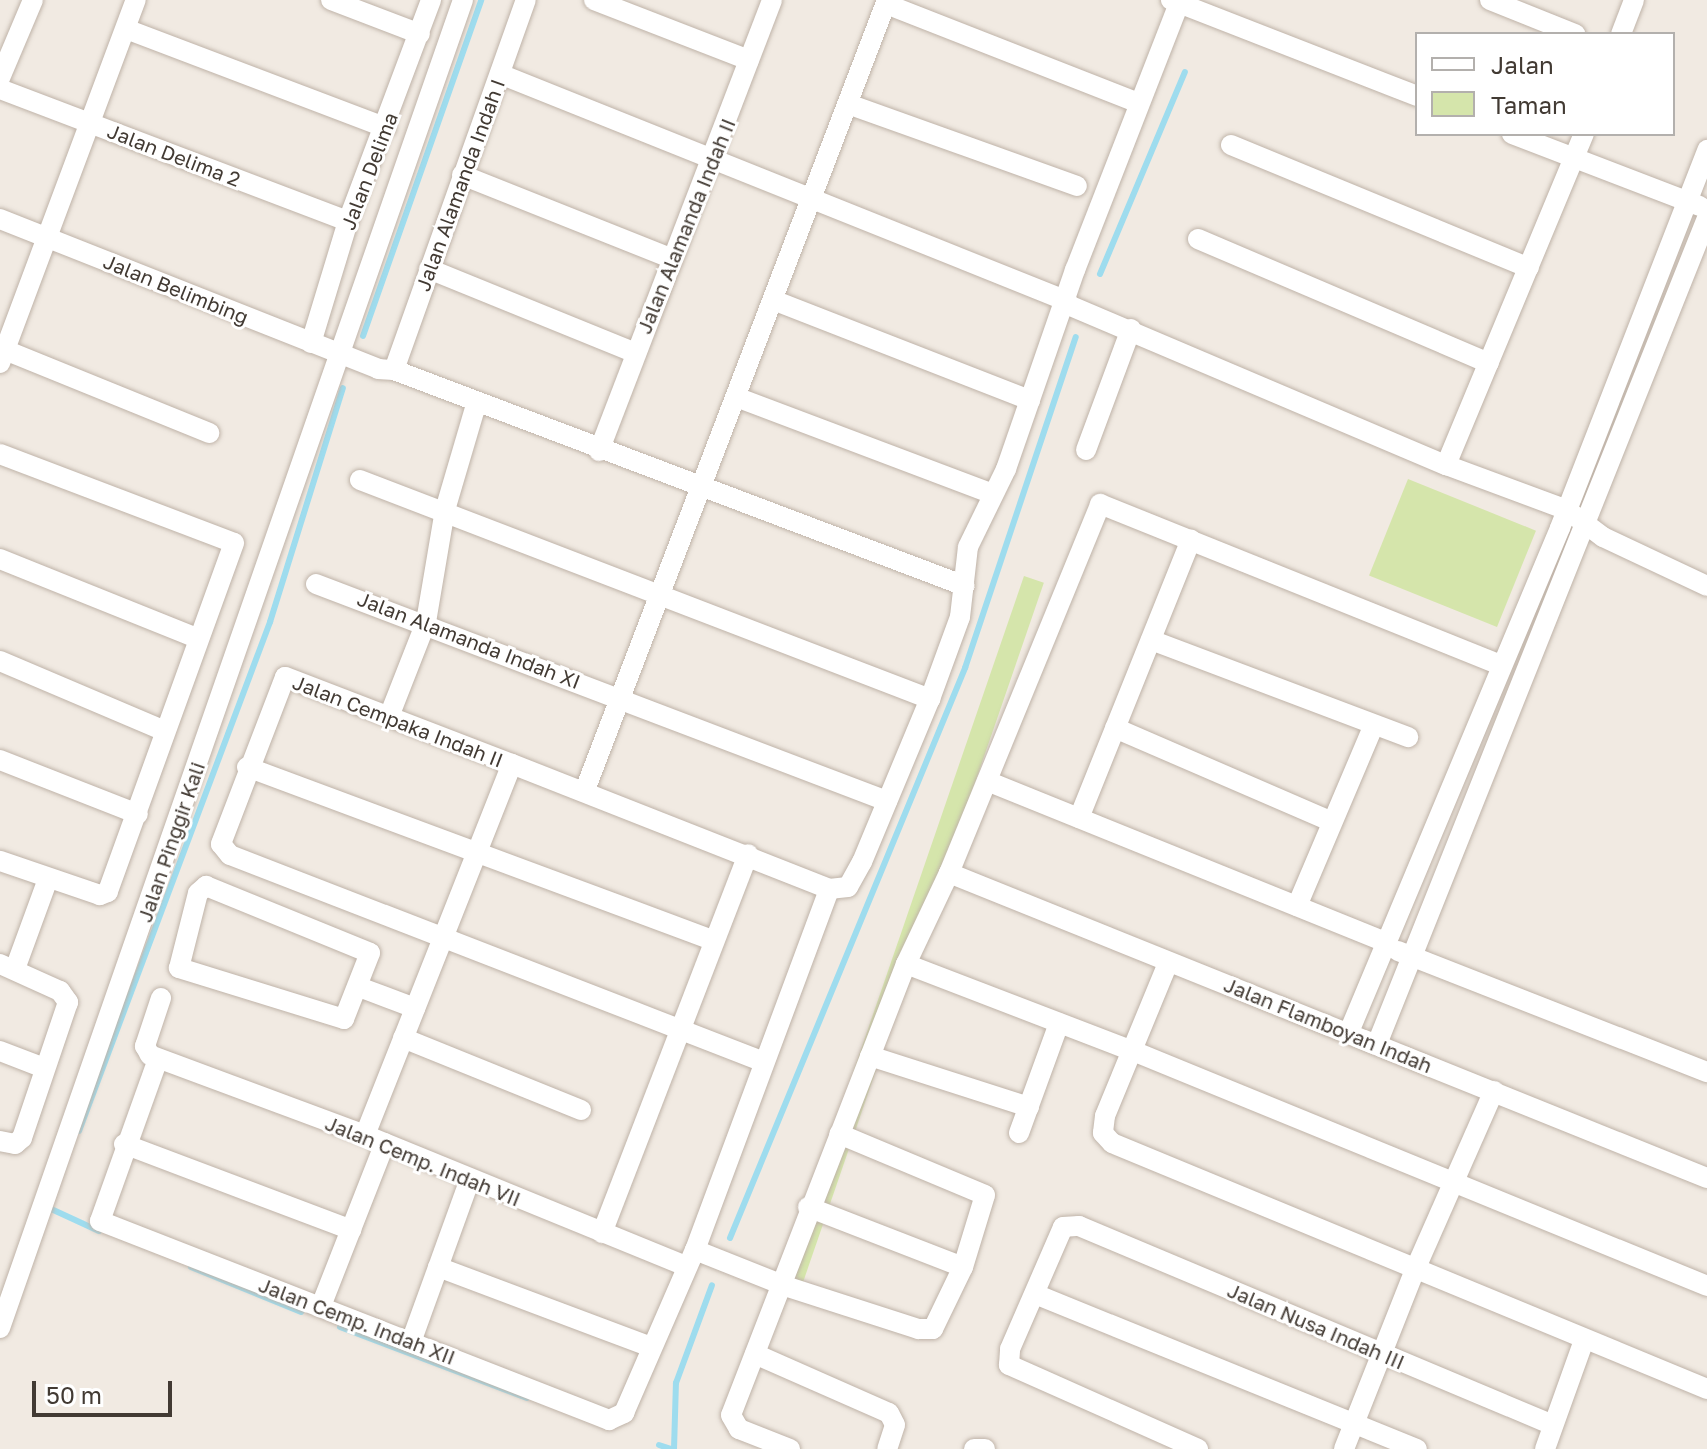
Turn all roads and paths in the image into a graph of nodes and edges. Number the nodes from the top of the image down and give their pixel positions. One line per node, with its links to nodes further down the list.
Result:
1 (33, 0): 19 (street)
2 (136, 0): 13 (street)
3 (331, 0): 16 (street)
4 (431, 0): 16 (street, Jalan Delima)
5 (463, 0): 50 (street, Jalan Pinggir Kali)
6 (526, 0): 18 (street, Jalan Alamanda Indah I)
7 (594, 0): 17 (street)
8 (772, 0): 17 (street, Jalan Alamanda Indah II)
9 (1490, 0): 14 (street)
10 (1634, 0): 15 (street)
11 (1176, 1): 21 (street); 22 (street)
12 (887, 2): 22 (street); 23 (street)
13 (126, 29): 24 (street); 25 (street)
14 (1570, 32)
15 (1622, 32)
16 (420, 34): 25 (street, Jalan Delima)
17 (749, 60): 30 (street, Jalan Alamanda Indah II)
18 (500, 74): 30 (street); 32 (street, Jalan Alamanda Indah I)
19 (0, 78)
20 (0, 89): 24 (street, Jalan Delima 2)
21 (1415, 95)
22 (1139, 103): 45 (street)
23 (848, 104): 33 (street); 34 (street)
24 (93, 124): 38 (street, Jalan Delima 2); 39 (street)
25 (386, 128): 38 (street, Jalan Delima)
26 (1517, 136): 31 (street)
27 (1583, 136): 31 (street)
28 (1231, 145): 42 (street)
29 (1707, 150): 35 (street)
30 (716, 157): 34 (street); 41 (street, Jalan Alamanda Indah II)
31 (1575, 159): 35 (street); 42 (street)
32 (462, 175): 41 (street); 43 (street, Jalan Alamanda Indah I)
33 (1077, 186)
34 (812, 198): 44 (street); 45 (street)
35 (1698, 206): 65 (street)
36 (1707, 218): 66 (street)
37 (0, 219): 39 (street, Jalan Belimbing)
38 (348, 221): 47 (street, Jalan Delima)
39 (48, 238): 47 (street, Jalan Belimbing); 49 (street)
40 (1198, 239): 51 (street)
41 (673, 259): 48 (street, Jalan Alamanda Indah II)
42 (1529, 268): 51 (street)
43 (429, 269): 48 (street); 52 (street, Jalan Alamanda Indah I)
44 (773, 300): 53 (street); 54 (street)
45 (1069, 304): 46 (street); 54 (street)
46 (1121, 325): 57 (street); 60 (street)
47 (311, 343): 50 (street, Jalan Belimbing)
48 (636, 353): 58 (street, Jalan Alamanda Indah II)
49 (2, 354): 56 (street)
50 (346, 356): 52 (street, Jalan Belimbing); 145 (street, Jalan Pinggir Kali)
51 (1489, 363): 60 (street)
52 (384, 368): 55 (street, Jalan Belimbing)
53 (736, 397): 62 (street); 63 (street)
54 (1030, 400): 63 (street)
55 (476, 405): 58 (street, Jalan Belimbing); 64 (street)
56 (209, 433)
57 (1086, 450)
58 (599, 451): 62 (street, Jalan Belimbing)
59 (0, 454): 74 (street)
60 (1446, 465): 65 (street)
61 (360, 480): 64 (street)
62 (701, 488): 71 (street, Jalan Belimbing); 72 (street)
63 (993, 494): 71 (street)
64 (445, 510): 72 (street); 73 (street)
65 (1567, 510): 66 (street); 77 (street)
66 (1586, 527): 69 (street); 104 (street)
67 (1191, 540): 75 (street); 77 (street); 88 (street)
68 (0, 560): 74 (street)
69 (1705, 580)
70 (316, 584): 73 (street, Jalan Alamanda Indah XI)
71 (965, 586): 79 (street)
72 (662, 593): 78 (street); 79 (street)
73 (426, 622): 78 (street, Jalan Alamanda Indah XI); 80 (street)
74 (199, 639): 83 (street)
75 (1151, 640): 81 (street); 82 (street)
76 (0, 661): 83 (street)
77 (1501, 665): 103 (street)
78 (622, 698): 89 (street); 90 (street, Jalan Alamanda Indah XI)
79 (930, 699): 90 (street)
80 (390, 714): 86 (street, Jalan Cempaka Indah II); 87 (street, Jalan Cempaka Indah II)
81 (1373, 727): 84 (street); 93 (street)
82 (1115, 728): 92 (street); 93 (street)
83 (165, 731): 91 (street)
84 (1408, 737)
85 (0, 760): 91 (street)
86 (512, 764): 89 (street, Jalan Cempaka Indah II); 94 (street)
87 (247, 767): 94 (street); 101 (street)
88 (987, 781): 92 (street); 97 (street)
89 (585, 790): 95 (street, Jalan Cempaka Indah II)
90 (887, 801): 99 (street)
91 (138, 814): 98 (street)
92 (1079, 818): 100 (street)
93 (1330, 821): 100 (street)
94 (475, 852): 101 (street); 102 (street)
95 (748, 854): 99 (street, Jalan Cempaka Indah II); 102 (street)
96 (0, 861): 98 (street)
97 (949, 873): 105 (street, Jalan Flamboyan Indah); 106 (street)
98 (48, 879): 107 (street)
99 (829, 889): 120 (street, Jalan Cemp. Indah XII)
100 (1297, 906): 103 (street)
101 (441, 938): 110 (street); 112 (street)
102 (714, 941): 112 (street)
103 (1385, 944): 104 (street); 113 (street)
104 (1411, 956): 115 (street); 122 (street)
105 (1168, 963): 113 (street, Jalan Flamboyan Indah); 117 (street)
106 (906, 964): 111 (street); 118 (street)
107 (8, 967): 121 (street)
108 (359, 987): 108 (street); 110 (street)
109 (161, 998): 119 (street)
110 (415, 1008): 114 (street)
111 (1059, 1023): 117 (street); 124 (street)
112 (679, 1032): 120 (street); 136 (street)
113 (1349, 1032): 115 (street, Jalan Flamboyan Indah)
114 (403, 1038): 125 (street); 128 (street)
115 (1377, 1044): 123 (street, Jalan Flamboyan Indah)
116 (0, 1051): 121 (street)
117 (1133, 1051): 133 (street); 140 (street)
118 (870, 1056): 124 (street); 127 (street)
119 (158, 1059): 128 (street, Jalan Cemp. Indah VII); 130 (street, Jalan Cemp. Indah XII)
120 (764, 1062): 137 (street, Jalan Cemp. Indah XII)
121 (44, 1068): 129 (street)
122 (1707, 1072)
123 (1494, 1091): 131 (street, Jalan Flamboyan Indah); 133 (street)
124 (1029, 1107): 126 (street)
125 (581, 1110)
126 (1019, 1133)
127 (839, 1134): 134 (street); 139 (street)
128 (375, 1139): 132 (street, Jalan Cemp. Indah VII); 135 (street)
129 (0, 1141)
130 (124, 1144): 135 (street); 144 (street, Jalan Cemp. Indah XII)
131 (1707, 1178)
132 (469, 1182): 136 (street, Jalan Cemp. Indah VII); 138 (street)
133 (1452, 1183): 140 (street); 142 (street)
134 (808, 1207): 139 (street); 141 (street)
135 (351, 1230): 144 (street)
136 (602, 1233): 137 (street, Jalan Cemp. Indah VII)
137 (690, 1258): 141 (street, Jalan Cemp. Indah VII); 148 (street, Jalan Cemp. Indah XII)
138 (438, 1267): 147 (street); 148 (street)
139 (963, 1267): 141 (street, Jalan Cemp. Indah VII)
140 (1414, 1272): 146 (street); 150 (street)
141 (779, 1283): 149 (street)
142 (1707, 1286)
143 (1035, 1294): 150 (street, Jalan Nusa Indah III); 152 (street); 158 (street)
144 (321, 1306): 147 (street, Jalan Cemp. Indah XII)
145 (0, 1328)
146 (1584, 1340): 151 (street); 153 (street)
147 (411, 1342): 148 (street, Jalan Cemp. Indah XII)
148 (651, 1347)
149 (755, 1354): 154 (street); 155 (street)
150 (1381, 1354): 152 (street); 153 (street, Jalan Nusa Indah III)
151 (1707, 1389)
152 (1354, 1423): 159 (street); 160 (street)
153 (1553, 1425): 161 (street)
154 (790, 1449)
155 (887, 1449)
156 (974, 1449): 157 (street)
157 (985, 1449)
158 (1198, 1449)
159 (1344, 1449)
160 (1417, 1449)
161 (1545, 1449)

